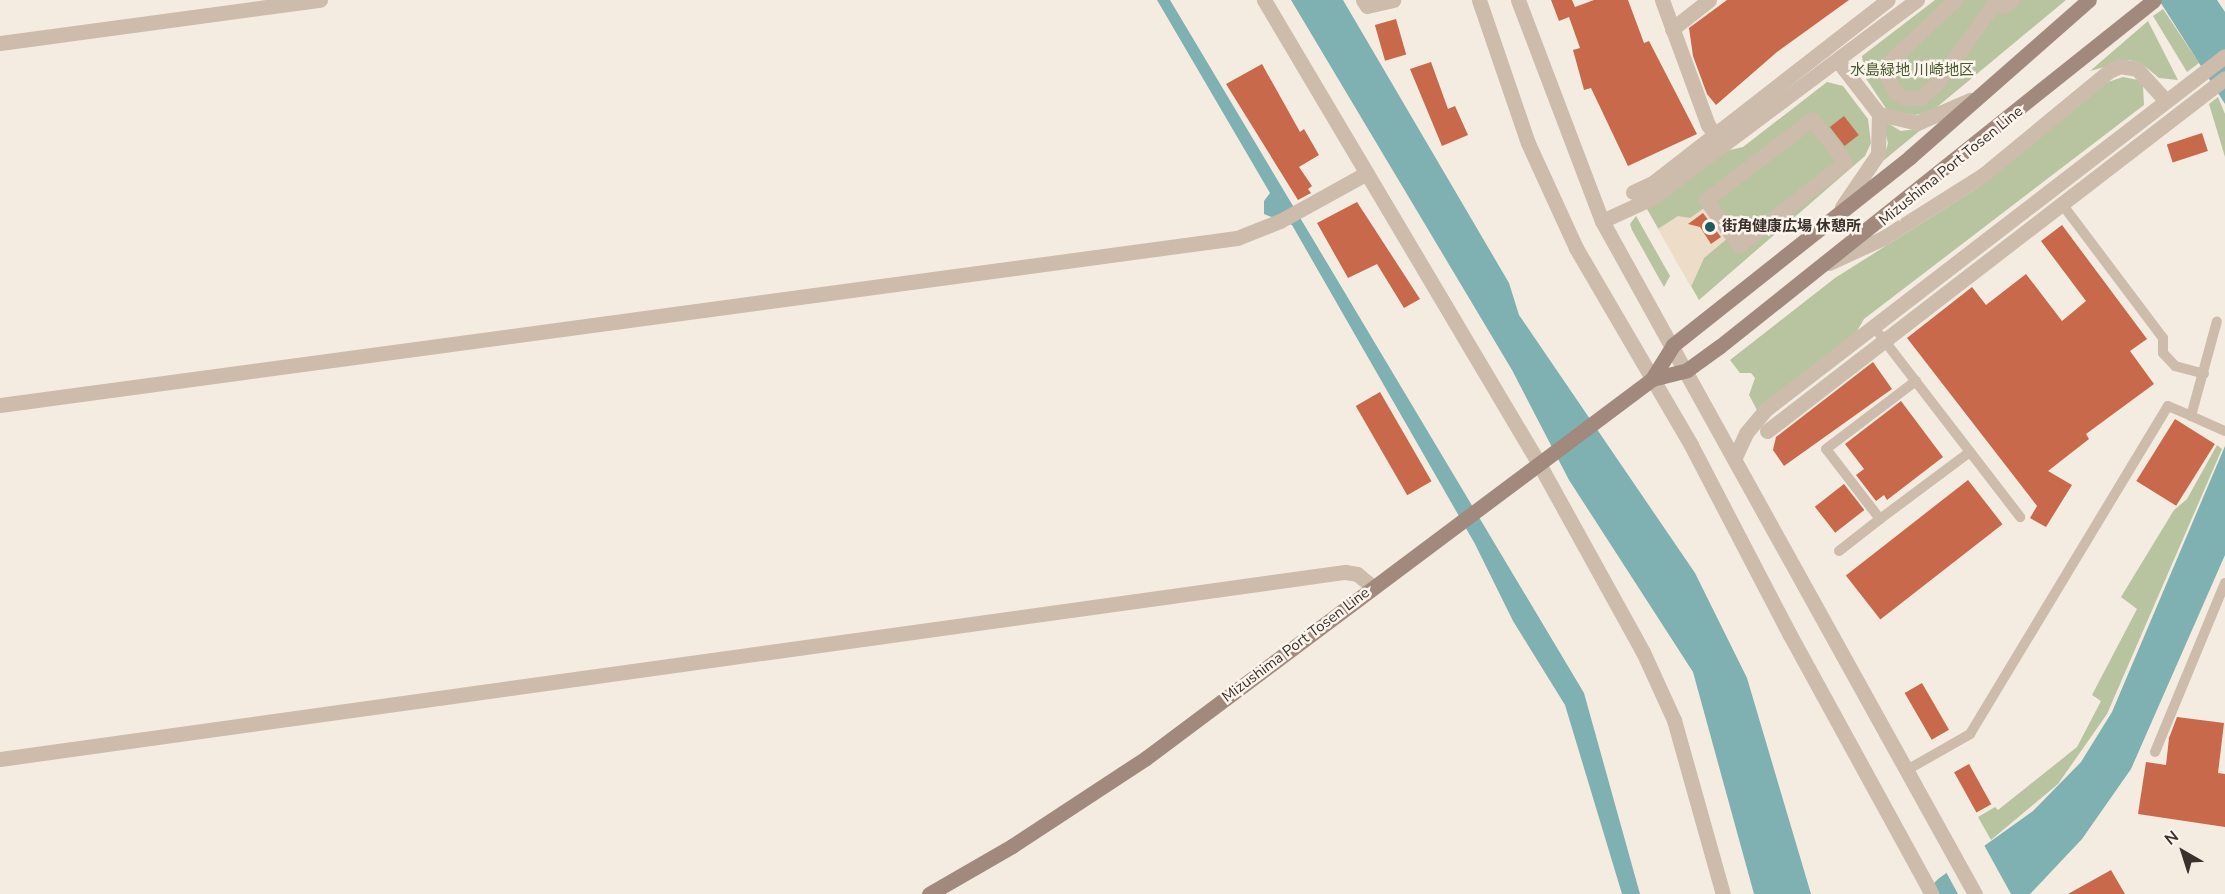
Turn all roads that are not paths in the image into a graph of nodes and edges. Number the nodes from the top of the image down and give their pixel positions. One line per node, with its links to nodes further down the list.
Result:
1 (320, 0): 17 (street)
2 (1264, 0): 25 (street)
3 (1363, 0): 4 (street)
4 (1393, 0)
5 (1479, 0): 38 (street)
6 (1518, 0): 30 (street)
7 (1662, 0): 16 (street)
8 (1702, 0): 16 (street)
9 (1709, 0): 16 (street)
10 (1888, 0): 24 (street)
11 (1917, 0): 19 (street)
12 (1955, 0): 13 (street)
13 (2012, 0)
14 (2089, 0): 21 (main road, Mizushima Port Tosen Line)
15 (2152, 2): 31 (main road, Mizushima Port Tosen Line)
16 (1671, 27): 24 (street)
17 (0, 43)
18 (2225, 56): 22 (street)
19 (1838, 61): 23 (street); 24 (street)
20 (2225, 78): 28 (street)
21 (1974, 98): 23 (street); 29 (main road, Mizushima Port Tosen Line)
22 (2166, 101): 31 (street); 33 (street)
23 (1879, 114): 29 (street)
24 (1719, 139): 26 (street); 30 (street)
25 (1367, 173): 40 (street); 46 (street)
26 (1633, 192)
27 (1706, 200): 27 (street)
28 (2062, 204): 34 (street); 37 (lane)
29 (1835, 216): 35 (main road, Mizushima Port Tosen Line)
30 (1602, 222): 35 (street)
31 (1829, 263): 36 (main road, Mizushima Port Tosen Line)
32 (2217, 321): 37 (lane)
33 (1873, 325): 34 (lane); 45 (street)
34 (1885, 340): 39 (lane); 43 (street)
35 (1673, 345): 36 (street); 38 (main road, Mizushima Port Tosen Line)
36 (1687, 370): 38 (main road, Mizushima Port Tosen Line); 45 (street)
37 (2204, 374): 41 (lane)
38 (1652, 379): 46 (main road, Mizushima Port Tosen Line); 55 (street)
39 (1916, 381): 44 (lane); 48 (lane)
40 (0, 405)
41 (2191, 416): 42 (lane); 54 (lane)
42 (2220, 430)
43 (1767, 431)
44 (1970, 452): 47 (lane); 48 (lane)
45 (1735, 457): 54 (street)
46 (1544, 458): 51 (main road, Mizushima Port Tosen Line); 57 (street)
47 (2020, 517)
48 (1880, 519): 49 (lane)
49 (1839, 551)
50 (2225, 583): 52 (lane)
51 (1374, 587): 53 (street); 56 (main road, Mizushima Port Tosen Line)
52 (2155, 752)
53 (0, 759)
54 (1907, 770): 58 (street)
55 (1929, 890)
56 (929, 894)
57 (1723, 894)
58 (1975, 894)

